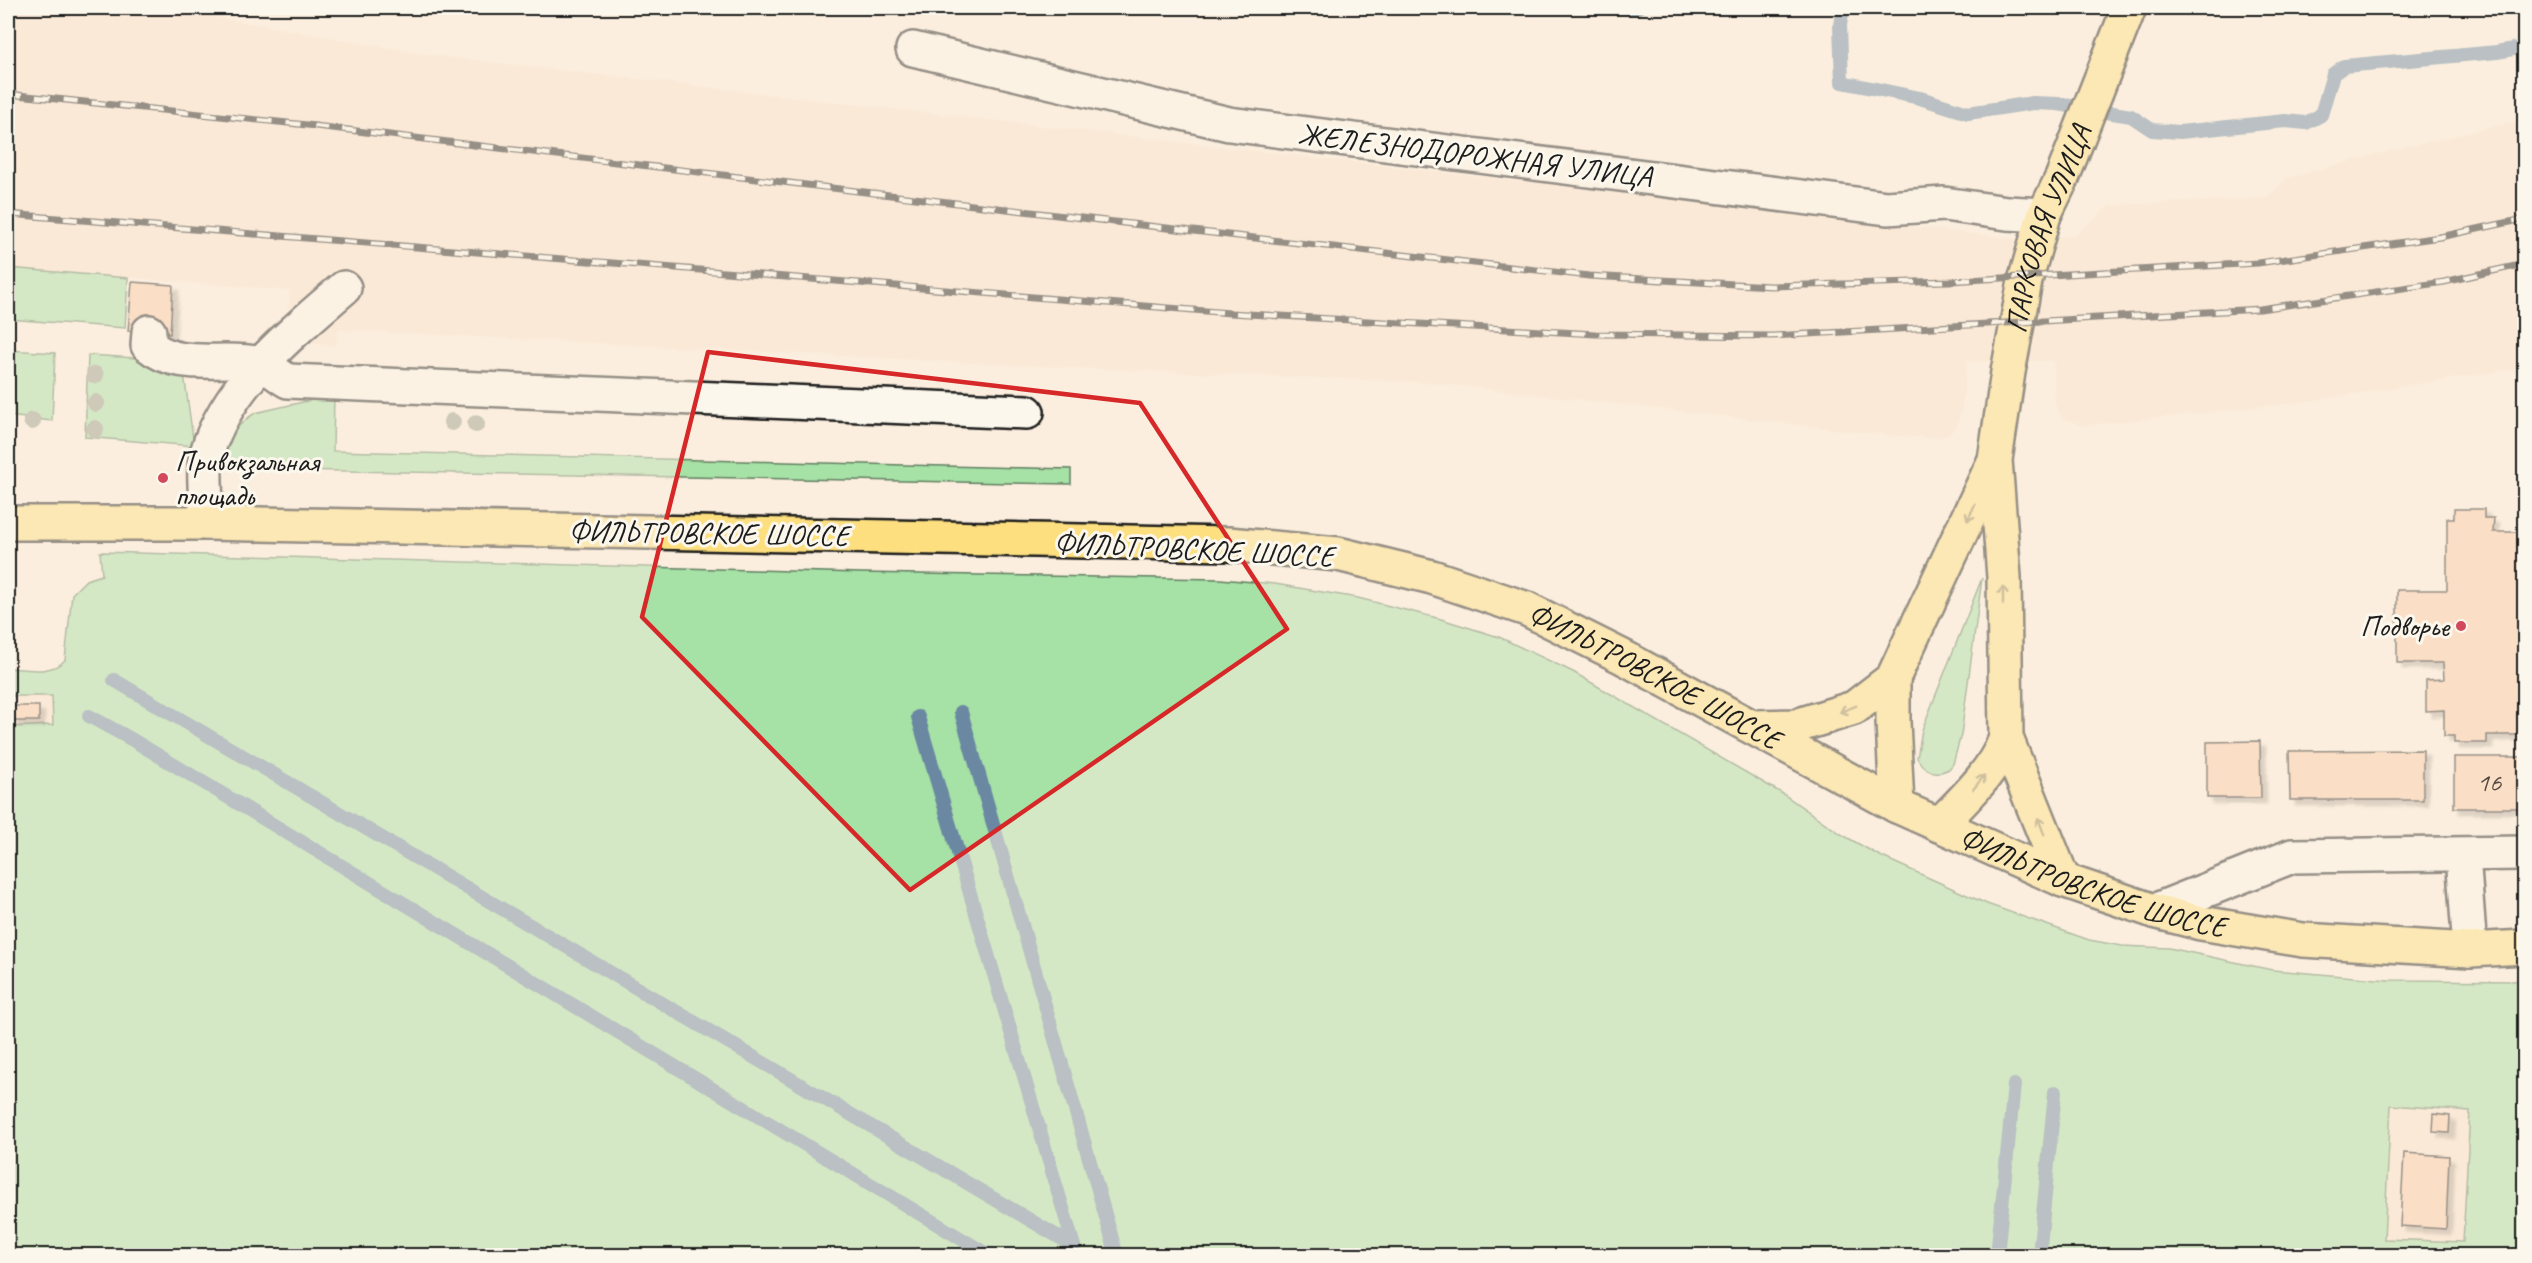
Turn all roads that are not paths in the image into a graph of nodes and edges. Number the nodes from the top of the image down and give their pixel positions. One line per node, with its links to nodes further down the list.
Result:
1 (2129, 8): 3 (main road, ПАРКОВАЯ УЛИЦА)
2 (913, 49): 3 (lane, ЖЕЛЕЗНОДОРОЖНАЯ УЛИЦА)
3 (2044, 215): 8 (main road, ПАРКОВАЯ УЛИЦА)
4 (345, 288): 6 (lane)
5 (149, 332): 6 (lane)
6 (263, 364): 7 (lane); 10 (lane)
7 (1028, 412)
8 (1995, 460): 11 (main road, ПАРКОВАЯ УЛИЦА, one-way to 11); 13 (main road, ПАРКОВАЯ УЛИЦА, one-way to 8)
9 (8, 523): 10 (main road, ФИЛЬТРОВСКОЕ ШОССЕ)
10 (207, 523): 12 (main road, ФИЛЬТРОВСКОЕ ШОССЕ)
11 (1893, 678): 12 (main road, ПАРКОВАЯ УЛИЦА, one-way to 12); 14 (main road)
12 (1752, 727): 14 (main road, ФИЛЬТРОВСКОЕ ШОССЕ)
13 (2006, 738): 15 (main road, ПАРКОВАЯ УЛИЦА, one-way to 13); 18 (main road, one-way to 13)
14 (1897, 806): 15 (main road, ФИЛЬТРОВСКОЕ ШОССЕ)
15 (1939, 825): 18 (main road, ФИЛЬТРОВСКОЕ ШОССЕ)
16 (2524, 853): 17 (lane)
17 (2463, 855): 19 (lane); 21 (lane)
18 (2063, 880): 19 (main road, ФИЛЬТРОВСКОЕ ШОССЕ)
19 (2154, 911): 21 (main road, ФИЛЬТРОВСКОЕ ШОССЕ)
20 (2524, 947): 21 (main road, ФИЛЬТРОВСКОЕ ШОССЕ)
21 (2470, 950)

